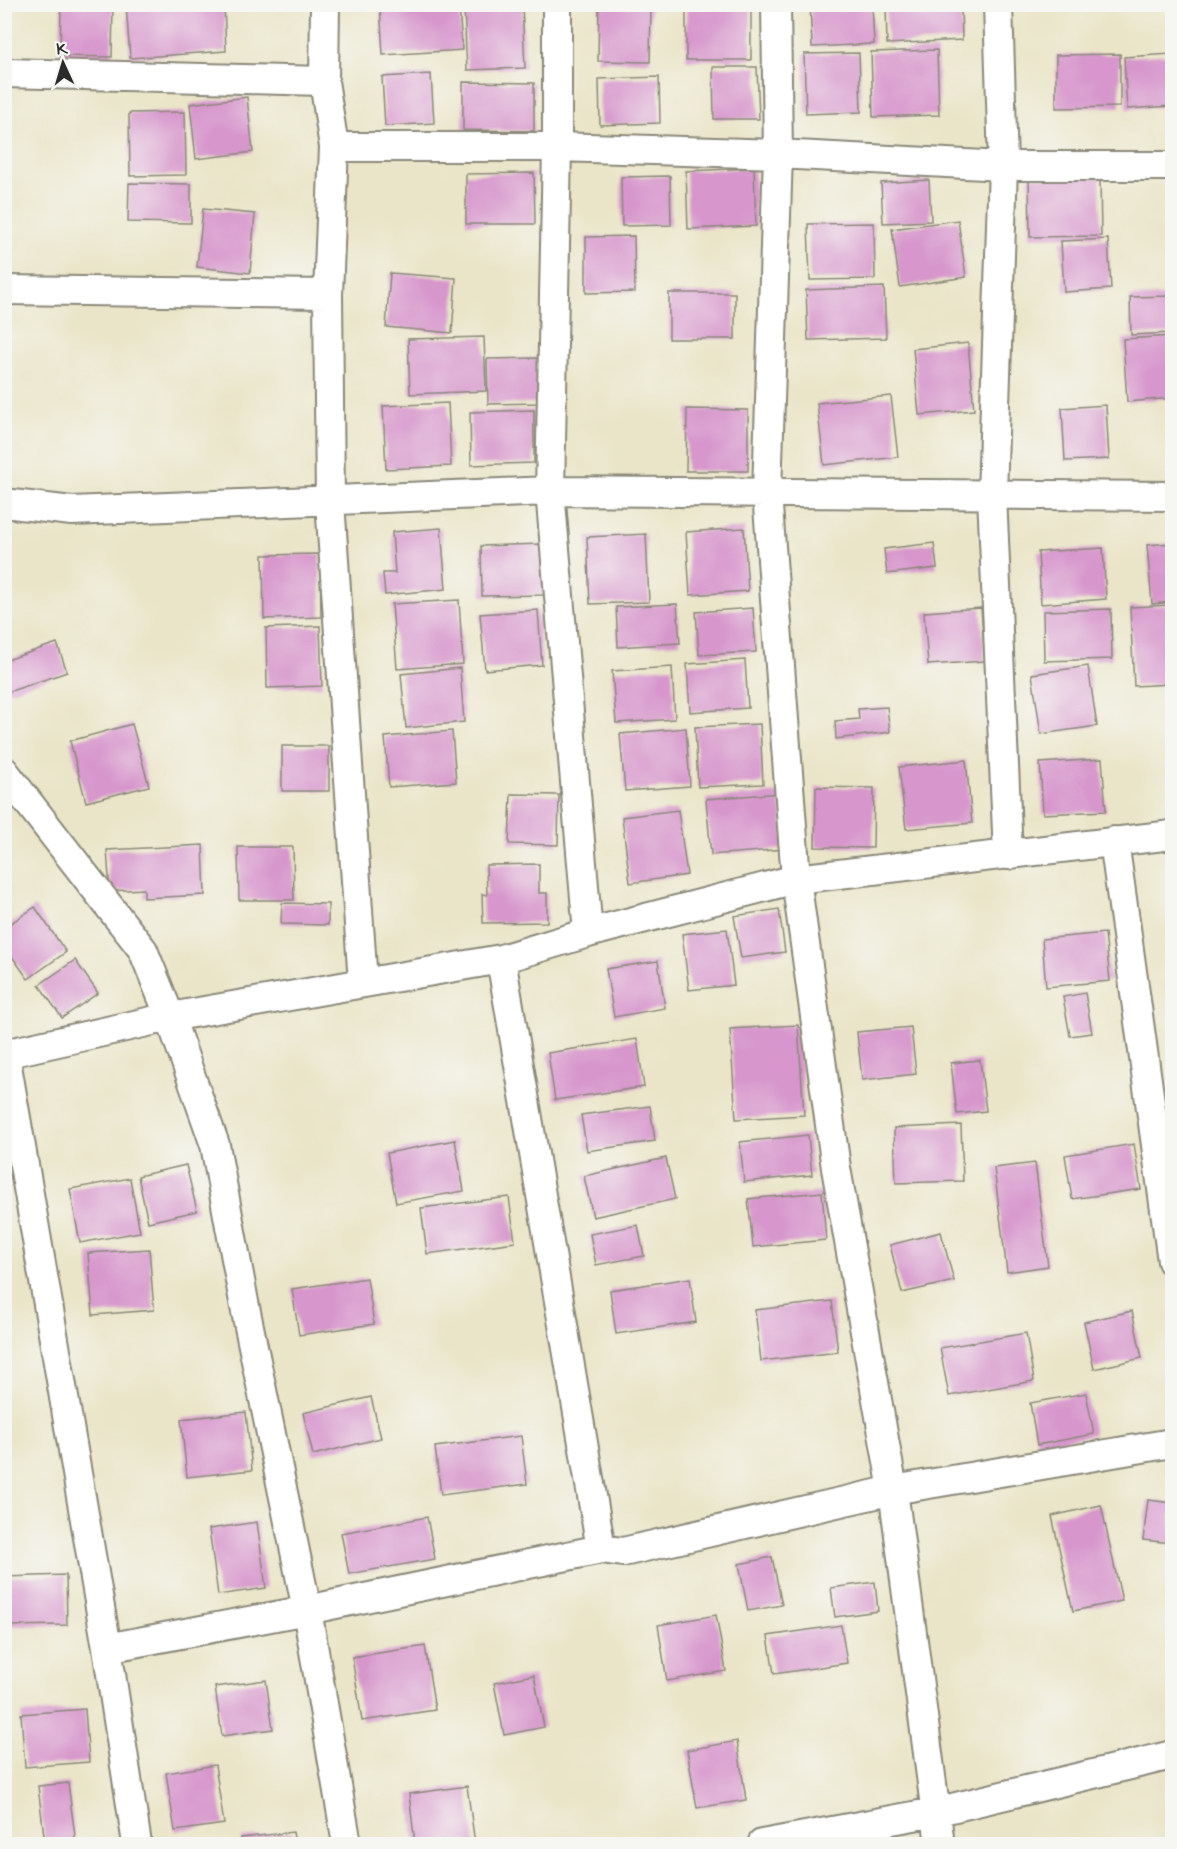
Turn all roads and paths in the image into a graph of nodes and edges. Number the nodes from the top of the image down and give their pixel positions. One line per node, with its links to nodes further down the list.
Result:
1 (325, 4): 6 (street)
2 (557, 4): 8 (street)
3 (776, 4): 9 (street)
4 (998, 4): 10 (street)
5 (4, 73): 6 (street)
6 (324, 81): 7 (street)
7 (334, 147): 8 (street); 13 (street)
8 (557, 147): 9 (street); 14 (street)
9 (778, 154): 10 (street); 15 (street)
10 (1003, 166): 11 (street); 16 (street)
11 (1173, 166)
12 (4, 290): 13 (street)
13 (328, 294): 18 (street)
14 (550, 491): 15 (street); 18 (street); 25 (street)
15 (767, 493): 16 (street); 24 (street)
16 (992, 495): 17 (street); 23 (street)
17 (1173, 496)
18 (330, 502): 19 (street); 27 (street)
19 (4, 504)
20 (4, 771): 28 (street)
21 (1173, 835): 22 (street)
22 (1114, 841): 23 (street); 30 (street)
23 (1008, 855): 24 (street)
24 (796, 879): 25 (street); 32 (street)
25 (588, 933): 26 (street)
26 (501, 959): 27 (street); 33 (street)
27 (363, 983): 28 (street)
28 (170, 1017): 29 (street); 34 (street)
29 (5, 1054): 35 (street)
30 (1173, 1261)
31 (1173, 1443): 32 (street)
32 (893, 1490): 33 (street); 37 (street)
33 (601, 1549): 34 (street)
34 (307, 1610): 35 (street); 39 (street)
35 (107, 1648): 38 (street)
36 (1173, 1755): 37 (street)
37 (934, 1812): 40 (street); 41 (street)
38 (137, 1845)
39 (347, 1845)
40 (762, 1845)
41 (940, 1845)

